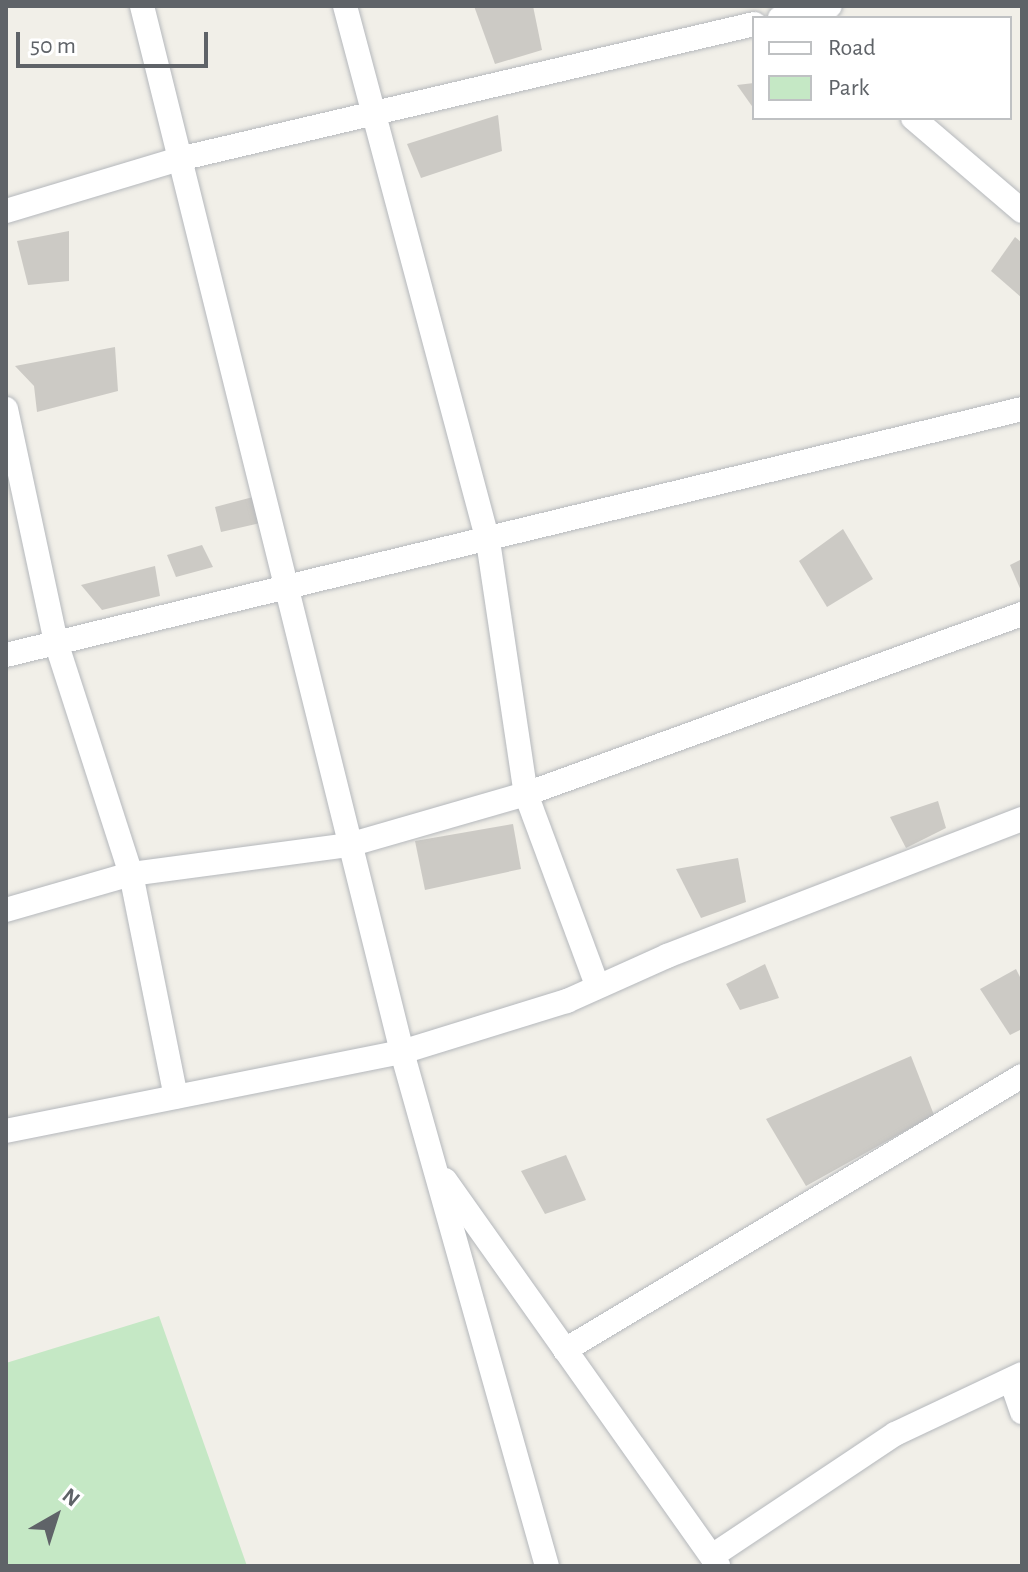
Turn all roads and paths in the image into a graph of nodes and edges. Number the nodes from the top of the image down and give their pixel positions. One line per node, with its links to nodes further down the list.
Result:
1 (142, 6): 8 (street)
2 (345, 6): 6 (street)
3 (813, 10): 4 (street)
4 (788, 16)
5 (752, 24): 6 (street)
6 (373, 114): 8 (street); 13 (street)
7 (915, 120): 10 (street)
8 (179, 159): 9 (street); 14 (street)
9 (6, 211)
10 (1022, 211)
11 (6, 409): 16 (street)
12 (1022, 409): 13 (street)
13 (488, 541): 14 (street); 18 (street)
14 (287, 586): 16 (street); 20 (street)
15 (1022, 614): 18 (street)
16 (56, 642): 17 (street); 21 (street)
17 (6, 655)
18 (526, 794): 20 (street); 23 (street)
19 (1022, 819): 23 (street)
20 (349, 845): 21 (street); 24 (street)
21 (131, 874): 22 (street); 26 (street)
22 (6, 910)
23 (597, 985): 24 (street)
24 (402, 1052): 26 (street); 28 (street)
25 (1022, 1076): 29 (street)
26 (176, 1097): 27 (street)
27 (6, 1131)
28 (434, 1165): 29 (street); 33 (street)
29 (565, 1350): 32 (street)
30 (1016, 1377): 31 (street); 32 (street)
31 (1022, 1412)
32 (715, 1561)
33 (547, 1566)

